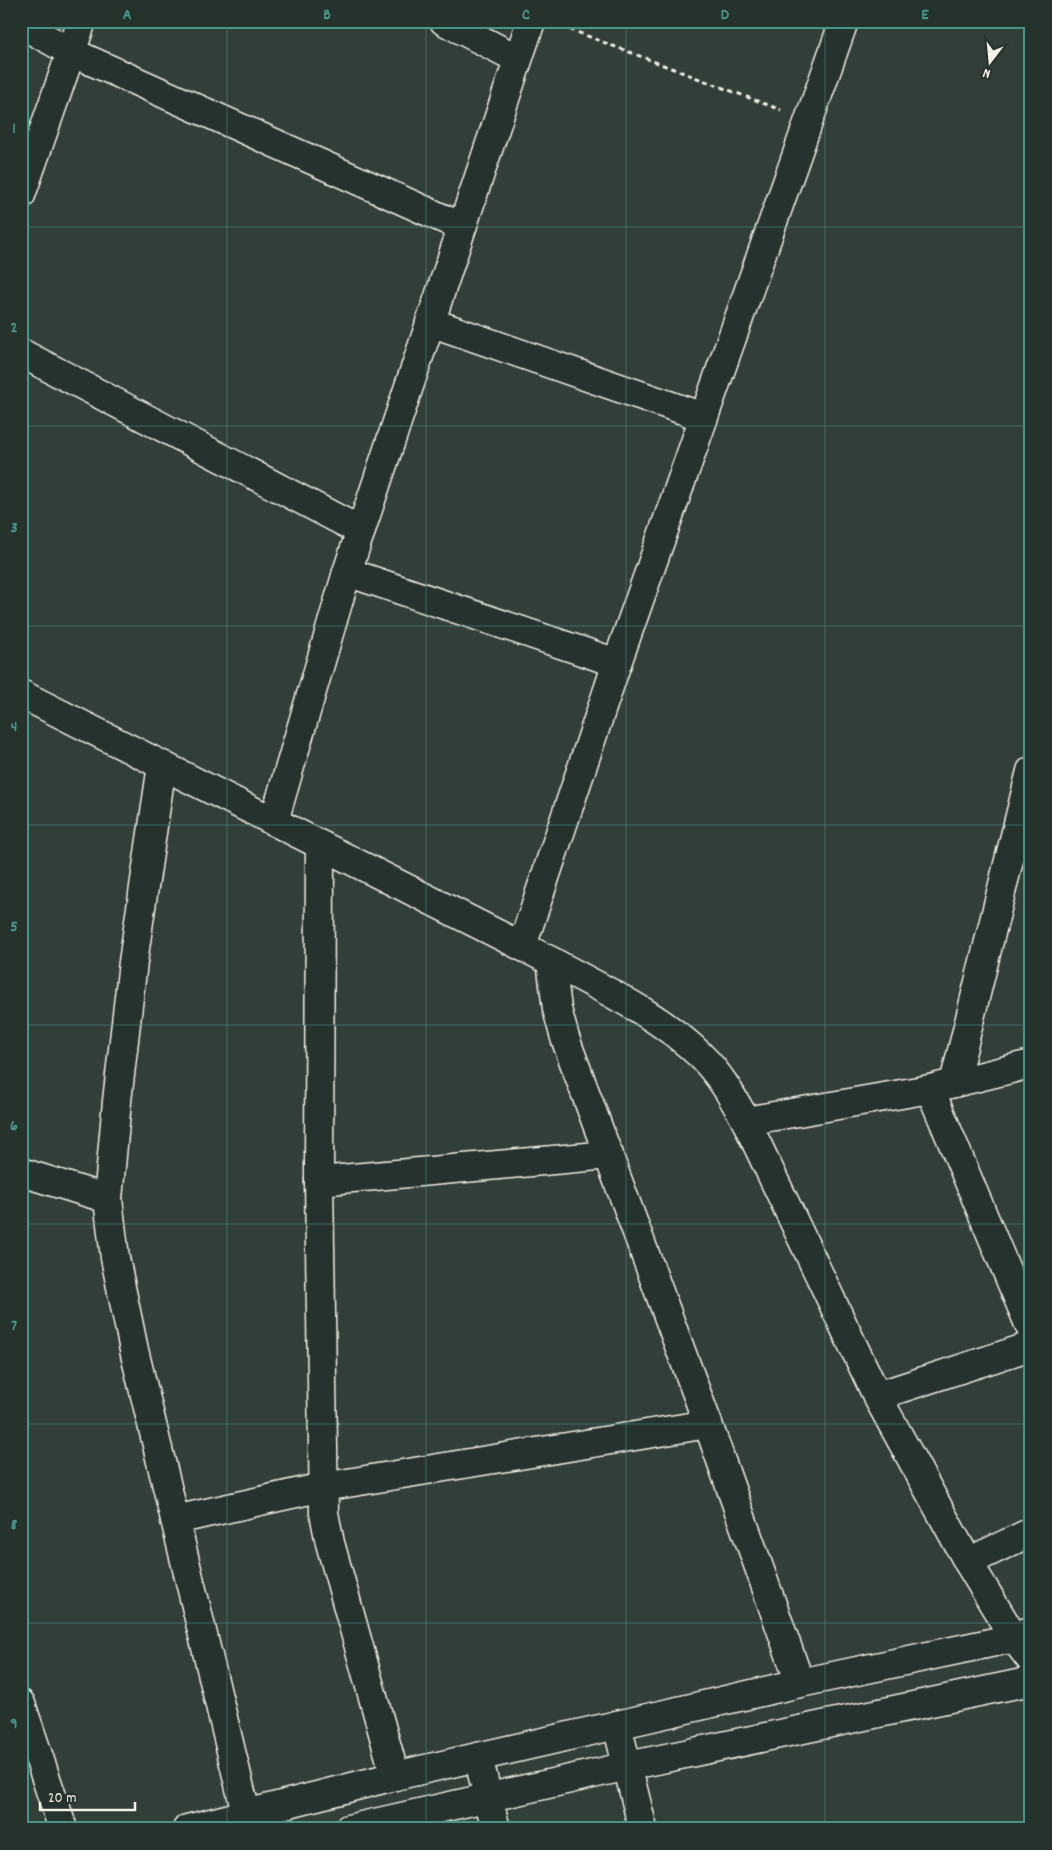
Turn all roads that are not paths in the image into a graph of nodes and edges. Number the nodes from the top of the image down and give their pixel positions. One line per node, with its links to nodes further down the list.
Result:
1 (82, 21): 6 (street)
2 (444, 21): 7 (street)
3 (531, 21): 7 (street)
4 (844, 21): 12 (street)
5 (21, 24): 6 (street)
6 (71, 52): 8 (street); 9 (street)
7 (518, 59): 9 (street)
8 (21, 195)
9 (462, 226): 10 (street)
10 (430, 322): 12 (street); 13 (street)
11 (21, 353): 13 (street)
12 (703, 417): 15 (street)
13 (361, 531): 14 (street)
14 (347, 572): 15 (street); 19 (street)
15 (616, 663): 21 (street)
16 (21, 694): 17 (street)
17 (162, 765): 19 (street); 29 (street)
18 (1031, 770): 24 (street)
19 (274, 821): 20 (street)
20 (320, 846): 21 (street); 28 (street)
21 (522, 946): 22 (street)
22 (551, 961): 25 (street); 26 (street)
23 (1031, 1064): 24 (street)
24 (942, 1086): 25 (street); 30 (street)
25 (746, 1121): 32 (street)
26 (609, 1155): 28 (street); 33 (street)
27 (21, 1172): 29 (street)
28 (319, 1181): 34 (street)
29 (108, 1199): 35 (street)
30 (1031, 1329)
31 (1031, 1346): 32 (street)
32 (877, 1396): 37 (street)
33 (708, 1424): 34 (street); 41 (street)
34 (322, 1487): 35 (street); 46 (street)
35 (175, 1520): 48 (street)
36 (1031, 1532): 37 (street)
37 (968, 1562): 38 (street)
38 (1023, 1634): 39 (street); 41 (street)
39 (1031, 1660)
40 (1031, 1681): 45 (street)
41 (800, 1683): 43 (street)
42 (21, 1704): 49 (street)
43 (617, 1725): 44 (street); 45 (street)
44 (478, 1757): 46 (street); 47 (street)
45 (628, 1766): 47 (street); 53 (street)
46 (395, 1776): 48 (street)
47 (488, 1798): 51 (street); 52 (street)
48 (246, 1812): 50 (street)
49 (63, 1829)
50 (187, 1829)
51 (348, 1829)
52 (496, 1829)
53 (643, 1829)

